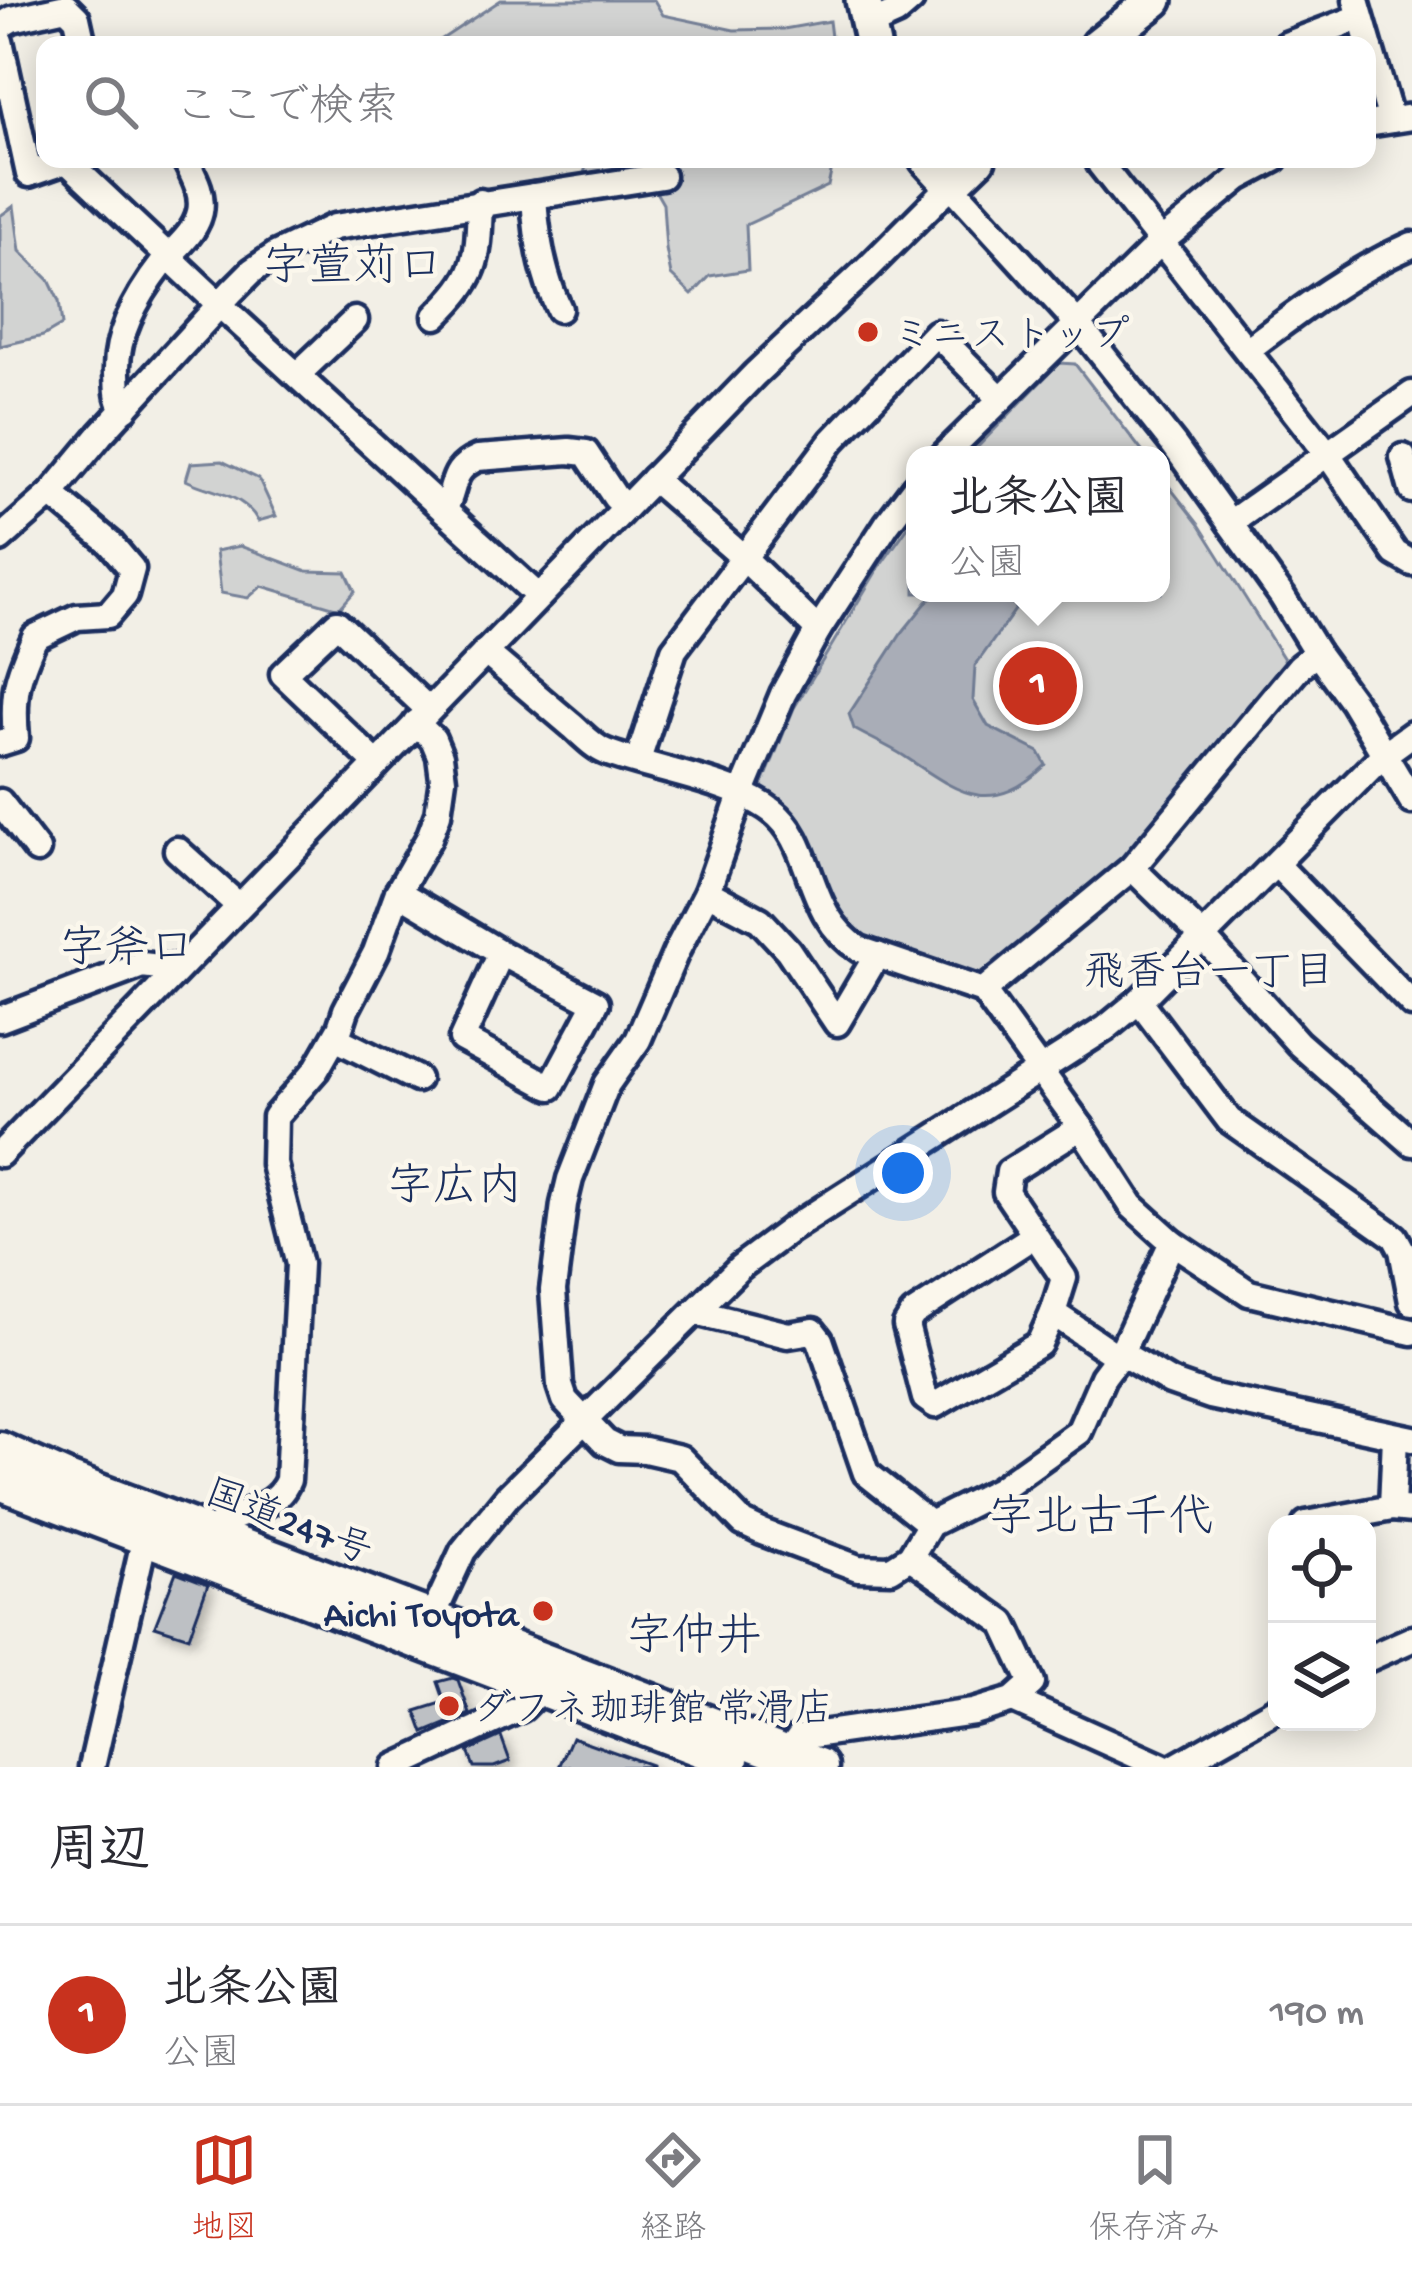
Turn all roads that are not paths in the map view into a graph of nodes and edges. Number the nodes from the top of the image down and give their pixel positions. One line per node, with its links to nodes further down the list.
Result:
1 (910, 0): 4 (street)
2 (1155, 0): 7 (main road)
3 (1358, 8): 8 (street)
4 (868, 24)
5 (0, 26): 6 (street)
6 (81, 36)
7 (1109, 36)
8 (1304, 36)
9 (0, 41): 12 (street)
10 (1376, 71): 11 (street)
11 (1390, 120)
12 (47, 168)
13 (78, 168): 25 (street)
14 (189, 168): 25 (street)
15 (935, 168): 20 (main road)
16 (969, 168): 20 (main road)
17 (1103, 168): 23 (street)
18 (1258, 168): 23 (street)
19 (662, 176): 21 (street)
20 (951, 185): 30 (street); 39 (street)
21 (534, 196): 22 (street); 27 (street)
22 (480, 202): 26 (street); 28 (street)
23 (1162, 241): 30 (street); 31 (street)
24 (1412, 245): 31 (street)
25 (169, 257): 26 (street); 35 (street)
26 (220, 305): 32 (street); 35 (street)
27 (560, 309)
28 (436, 316)
29 (355, 320): 32 (street)
30 (1077, 323): 34 (street); 45 (street)
31 (1247, 350): 37 (street)
32 (297, 375): 44 (street)
33 (1412, 394): 37 (street)
34 (1001, 398): 36 (street); 47 (street)
35 (125, 409): 41 (street)
36 (953, 446)
37 (1327, 453): 45 (street); 48 (street)
38 (1403, 457): 40 (street)
39 (653, 479): 43 (street); 47 (street)
40 (1412, 490)
41 (51, 494): 46 (street); 55 (street)
42 (906, 500): 50 (street)
43 (626, 507): 44 (street); 49 (street)
44 (444, 510): 49 (street)
45 (1230, 523): 52 (street)
46 (0, 539)
47 (744, 558): 50 (street); 57 (street)
48 (1412, 563)
49 (539, 597): 51 (street)
50 (818, 630): 59 (street)
51 (485, 652): 53 (street); 57 (street)
52 (1317, 653): 56 (street); 65 (street)
53 (422, 717): 58 (street); 58 (street); 66 (street)
54 (1412, 734): 56 (street)
55 (0, 743)
56 (1383, 755): 60 (street); 64 (street)
57 (638, 760): 59 (street)
58 (377, 764): 68 (street)
59 (741, 795): 67 (street); 71 (street)
60 (1412, 801)
61 (0, 802): 62 (street)
62 (38, 850)
63 (177, 850): 68 (street)
64 (1276, 864): 69 (street); 75 (street)
65 (1132, 868): 69 (street); 73 (street)
66 (398, 892): 70 (street); 77 (street)
67 (707, 892): 71 (street); 90 (street)
68 (239, 906): 72 (street)
69 (1202, 936): 74 (street); 81 (street)
70 (501, 953): 70 (street)
71 (877, 955): 73 (street)
72 (177, 969): 76 (street); 82 (street)
73 (983, 991): 78 (street)
74 (1139, 1001): 78 (street); 85 (street)
75 (1412, 1004)
76 (0, 1019)
77 (334, 1038): 79 (street); 97 (street)
78 (1039, 1070): 80 (street); 86 (street)
79 (417, 1079)
80 (1081, 1127): 83 (street); 84 (street)
81 (1412, 1143)
82 (0, 1154)
83 (1035, 1235): 87 (street); 87 (street)
84 (1172, 1242): 88 (street); 89 (street)
85 (1412, 1302)
86 (694, 1312): 90 (street); 96 (street)
87 (1053, 1313): 89 (street)
88 (1412, 1333)
89 (1119, 1355): 91 (street); 96 (street)
90 (583, 1420): 99 (street); 100 (street)
91 (1404, 1437): 94 (street)
92 (0, 1451): 97 (highway, 国道247号)
93 (0, 1481): 98 (highway, 国道247号)
94 (1402, 1509): 95 (street)
95 (1364, 1515)
96 (930, 1525): 99 (street)
97 (208, 1533): 100 (highway, 国道247号)
98 (145, 1538): 100 (highway, 国道247号); 106 (street)
99 (910, 1557): 104 (street)
100 (427, 1630): 103 (highway, 国道247号); 107 (highway, 国道247号)
101 (1412, 1639): 102 (street)
102 (1376, 1655)
103 (536, 1687): 108 (highway, 国道247号); 110 (street)
104 (1013, 1700): 107 (street); 111 (street)
105 (1268, 1713): 112 (street)
106 (93, 1760): 109 (street)
107 (803, 1761)
108 (731, 1764)
109 (118, 1767)
110 (394, 1767)
111 (1162, 1767)
112 (1175, 1767)

